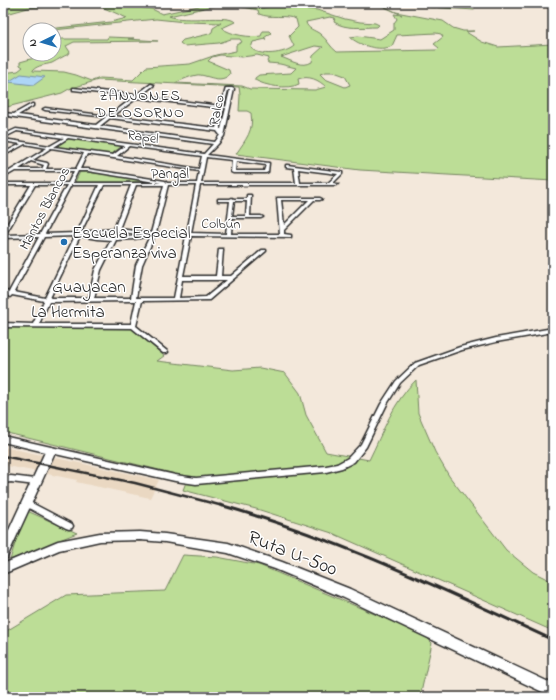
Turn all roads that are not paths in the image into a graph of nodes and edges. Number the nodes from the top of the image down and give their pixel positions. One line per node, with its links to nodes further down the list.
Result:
1 (152, 85): 4 (street)
2 (74, 89): 3 (street)
3 (80, 90): 4 (street); 6 (street)
4 (141, 93): 5 (street); 6 (street)
5 (155, 95): 7 (street); 9 (street)
6 (136, 97): 7 (street); 14 (street)
7 (151, 98): 9 (street)
8 (32, 105): 13 (street)
9 (223, 105): 10 (street); 10 (street, Ralco); 16 (street, Ralco)
10 (229, 105): 17 (street, Ralco)
11 (45, 109): 14 (street)
12 (3, 114): 13 (street)
13 (14, 116): 15 (street)
14 (109, 117): 15 (street); 16 (street)
15 (96, 127): 22 (street)
16 (218, 130): 17 (street); 18 (street, Ralco)
17 (223, 130): 18 (street, Ralco)
18 (222, 136): 22 (street, Ralco)
19 (3, 137): 20 (street, Rapel)
20 (67, 137): 24 (street, Rapel); 25 (street)
21 (3, 140): 23 (street)
22 (217, 143): 28 (street, Ralco)
23 (23, 144): 25 (street); 27 (street)
24 (128, 146): 28 (street, Rapel); 29 (street)
25 (49, 148): 26 (street); 30 (street)
26 (86, 153): 29 (street); 36 (street, Mantos Blancos)
27 (3, 155)
28 (204, 156): 31 (street, Rapel); 37 (street)
29 (113, 157): 37 (street)
30 (30, 160): 34 (street); 35 (street)
31 (234, 160): 31 (street, Rapel)
32 (287, 166): 33 (street)
33 (296, 168): 46 (street); 47 (street)
34 (14, 170): 35 (street); 38 (street)
35 (42, 170): 36 (street)
36 (77, 170): 42 (street, Mantos Blancos); 45 (street)
37 (201, 170): 39 (street)
38 (3, 177)
39 (199, 183): 45 (street, Pangal); 46 (street, Pangal); 60 (street)
40 (3, 184): 41 (street, Pangal)
41 (34, 184): 42 (street, Pangal); 63 (street)
42 (69, 184): 43 (street, Pangal); 61 (street, Mantos Blancos)
43 (102, 184): 44 (street, Pangal); 58 (street)
44 (134, 184): 45 (street, Pangal); 56 (street)
45 (166, 184): 59 (street)
46 (298, 184): 47 (street, Pangal)
47 (329, 184): 48 (street, Pangal)
48 (336, 184)
49 (232, 199): 52 (street); 53 (street); 54 (street)
50 (313, 199): 51 (street); 57 (street); 57 (street)
51 (320, 199)
52 (220, 200)
53 (230, 217): 54 (street); 62 (street)
54 (248, 217): 55 (street)
55 (261, 217)
56 (116, 230): 58 (street, Colbún); 59 (street, Colbún)
57 (281, 233): 62 (street, Colbún); 64 (street, Colbún)
58 (78, 234): 61 (street, Colbún); 65 (street, Colbún); 74 (street)
59 (153, 234): 60 (street, Colbún); 65 (street, Colbún); 76 (street)
60 (189, 234): 62 (street, Colbún); 68 (street)
61 (42, 235): 63 (street, Colbún); 72 (street, Mantos Blancos)
62 (228, 235)
63 (3, 236)
64 (289, 236)
65 (114, 239): 75 (street)
66 (221, 250): 69 (street)
67 (264, 251): 70 (street, Guayacan)
68 (180, 278): 69 (street); 73 (street)
69 (218, 278): 70 (street)
70 (232, 278): 73 (street, Guayacan)
71 (3, 292): 72 (street, Guayacan)
72 (10, 295): 74 (street, Guayacan)
73 (176, 299): 76 (street, Guayacan)
74 (47, 300): 75 (street, Guayacan); 78 (street)
75 (91, 300): 76 (street, Guayacan)
76 (136, 300): 79 (street)
77 (3, 325): 78 (street, La Hermita)
78 (35, 325): 79 (street, La Hermita)
79 (133, 326): 81 (street)
80 (553, 330): 83 (street)
81 (165, 352)
82 (3, 439): 83 (street)
83 (51, 450): 85 (street)
84 (3, 480): 85 (street)
85 (35, 482): 86 (street)
86 (26, 503): 87 (street); 88 (street)
87 (69, 526)
88 (3, 555)
89 (3, 569): 90 (street, Ruta U-500)
90 (553, 691)

